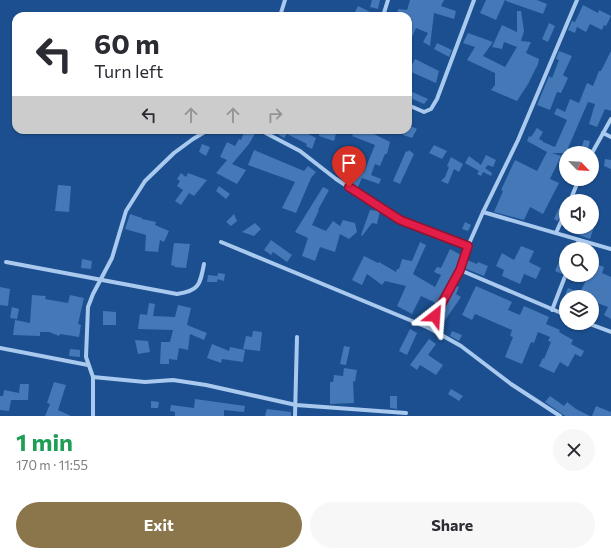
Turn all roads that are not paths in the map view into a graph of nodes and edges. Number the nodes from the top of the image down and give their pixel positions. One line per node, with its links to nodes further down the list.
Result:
1 (285, 0): 5 (street)
2 (388, 0): 6 (street)
3 (474, 0): 7 (street)
4 (578, 0): 14 (street)
5 (281, 12)
6 (384, 12)
7 (412, 107)
8 (611, 119): 9 (street)
9 (603, 133): 12 (street); 13 (street)
10 (201, 134): 24 (street)
11 (268, 134): 19 (street)
12 (611, 137)
13 (596, 146)
14 (483, 212): 16 (street); 19 (street)
15 (559, 226): 16 (street)
16 (556, 233): 17 (street)
17 (579, 240): 20 (street)
18 (221, 242): 28 (street)
19 (468, 246): 23 (street)
20 (611, 249)
21 (6, 262): 24 (street)
22 (204, 264): 24 (street)
23 (460, 270): 26 (street); 28 (street)
24 (101, 279): 33 (street)
25 (563, 282): 26 (street)
26 (552, 310): 27 (street)
27 (559, 312)
28 (429, 328): 39 (street)
29 (599, 328): 30 (street)
30 (611, 332)
31 (297, 337): 35 (street)
32 (0, 348): 33 (street)
33 (88, 365): 34 (street)
34 (93, 377): 35 (street); 37 (street)
35 (296, 405): 36 (street); 38 (street)
36 (406, 413)
37 (94, 416)
38 (295, 416)
39 (560, 416)

